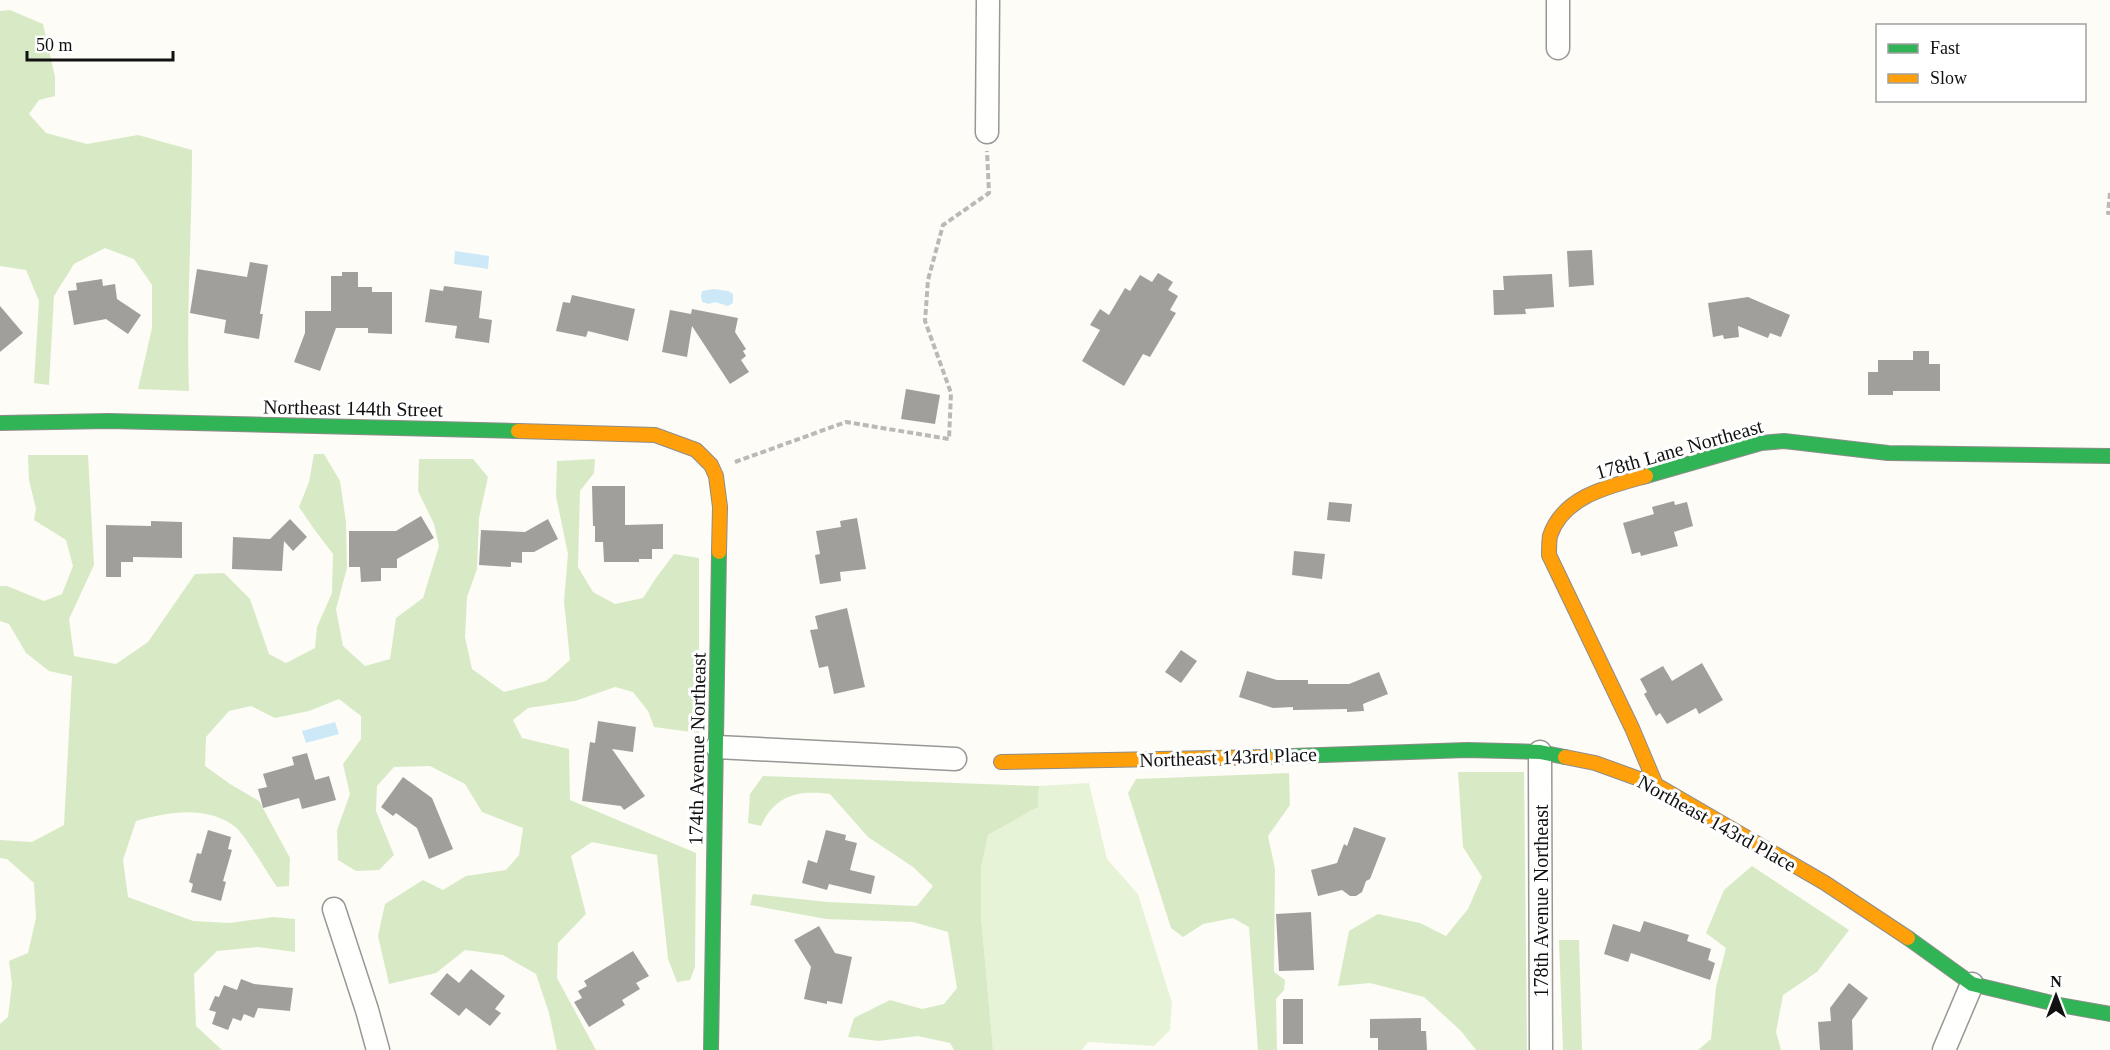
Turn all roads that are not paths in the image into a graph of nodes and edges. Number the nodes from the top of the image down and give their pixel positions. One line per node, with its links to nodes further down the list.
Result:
1 (988, 0): 4 (street)
2 (1558, 0): 3 (street)
3 (1558, 48)
4 (987, 132)
5 (0, 423): 6 (street, Northeast 144th Street)
6 (703, 452): 8 (street, 174th Avenue Northeast)
7 (2110, 456): 12 (street, 178th Lane Northeast)
8 (717, 747): 10 (street); 17 (street, 174th Avenue Northeast)
9 (1540, 752): 11 (street, Northeast 143rd Place); 12 (street, Northeast 143rd Place); 18 (street, 178th Avenue Northeast)
10 (955, 759)
11 (1001, 762)
12 (1656, 785): 14 (street, Northeast 143rd Place)
13 (334, 909): 16 (street)
14 (1971, 984): 15 (street, Northeast 143rd Place); 19 (street)
15 (2110, 1014)
16 (378, 1050)
17 (711, 1050)
18 (1541, 1050)
19 (1944, 1050)

